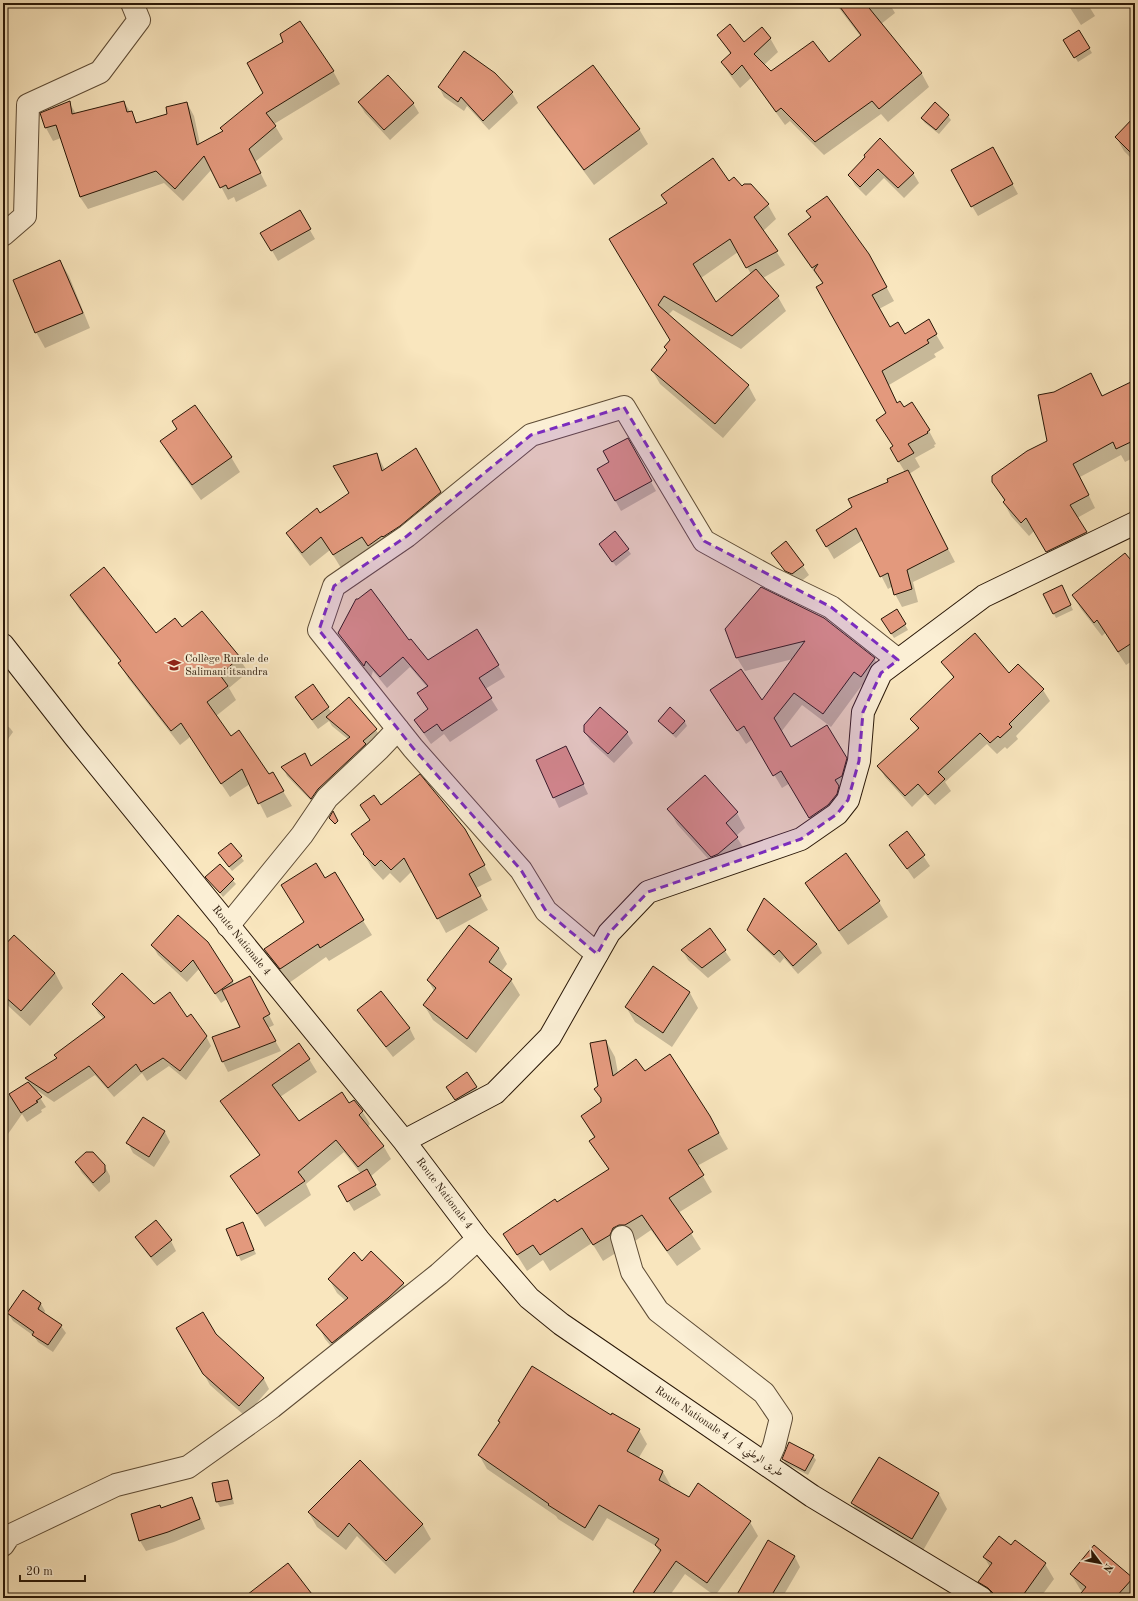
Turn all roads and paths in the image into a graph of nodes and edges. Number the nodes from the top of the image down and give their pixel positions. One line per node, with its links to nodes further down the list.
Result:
1 (132, 3): 2 (street)
2 (3, 235)
3 (1135, 523): 5 (street)
4 (3, 644): 7 (street, Route Nationale 4)
5 (898, 660): 6 (street); 8 (street)
6 (398, 729): 7 (street); 8 (street)
7 (228, 926): 9 (street, Route Nationale 4)
8 (597, 954): 9 (street)
9 (404, 1141): 11 (street, Route Nationale 4)
10 (622, 1237): 12 (street)
11 (478, 1239): 12 (street, Route Nationale 4 / طريق الوطني 4); 13 (street)
12 (766, 1464): 14 (street, Route Nationale 4 / طريق الوطني 4)
13 (3, 1545)
14 (981, 1598)

